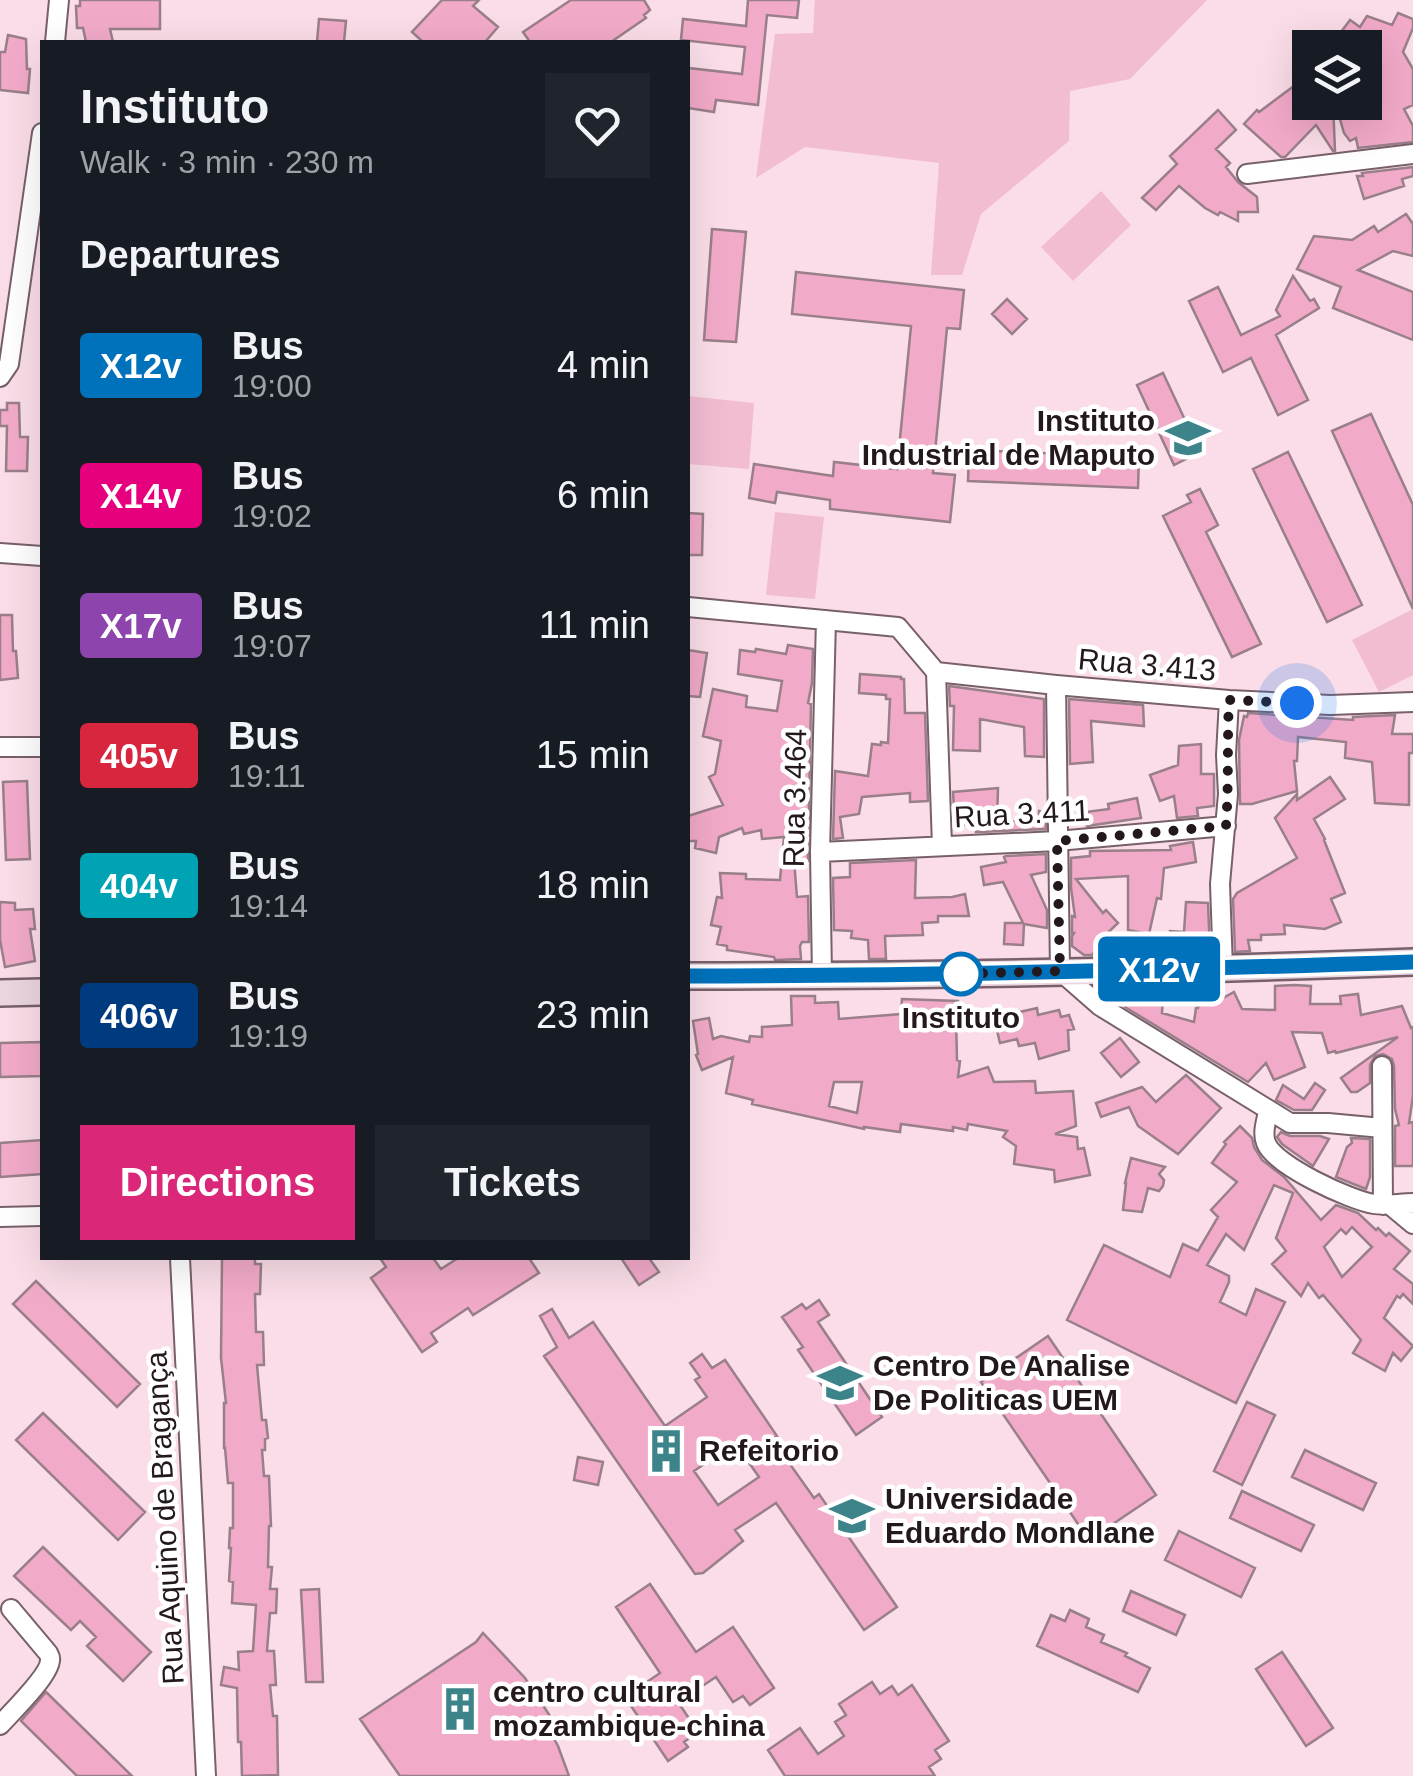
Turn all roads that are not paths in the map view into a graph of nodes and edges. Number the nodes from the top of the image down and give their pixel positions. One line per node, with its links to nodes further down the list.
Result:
1 (59, 0): 2 (street)
2 (55, 40)
3 (40, 147): 6 (street)
4 (1413, 154): 5 (street)
5 (1247, 174)
6 (0, 377)
7 (0, 553): 8 (street)
8 (40, 556)
9 (690, 607): 10 (street)
10 (826, 620): 11 (street); 20 (street, Rua 3.464)
11 (936, 672): 12 (street, Rua 3.413); 19 (street)
12 (1056, 685): 13 (street, Rua 3.413); 18 (street)
13 (1229, 700): 14 (street, Rua 3.413); 17 (street)
14 (1413, 702)
15 (0, 747): 16 (street)
16 (40, 747)
17 (1226, 826): 18 (street, Rua 3.411); 22 (street)
18 (1057, 841): 19 (street, Rua 3.411); 23 (street)
19 (942, 846): 20 (street, Rua 3.411)
20 (820, 852): 25 (street, Rua 3.464)
21 (1413, 962): 22 (main road)
22 (1223, 969): 23 (main road)
23 (1060, 971): 25 (main road); 29 (street)
24 (690, 976): 25 (main road)
25 (822, 976)
26 (40, 992): 27 (main road)
27 (0, 993)
28 (1382, 1066): 30 (street)
29 (1268, 1112): 30 (street); 32 (street)
30 (1382, 1128): 32 (street)
31 (1413, 1202): 32 (street)
32 (1386, 1204): 35 (street)
33 (40, 1216): 34 (street)
34 (0, 1217)
35 (1413, 1224)
36 (180, 1260): 39 (street, Rua Aquino de Bragança)
37 (11, 1609): 38 (street)
38 (0, 1725)
39 (206, 1776)

